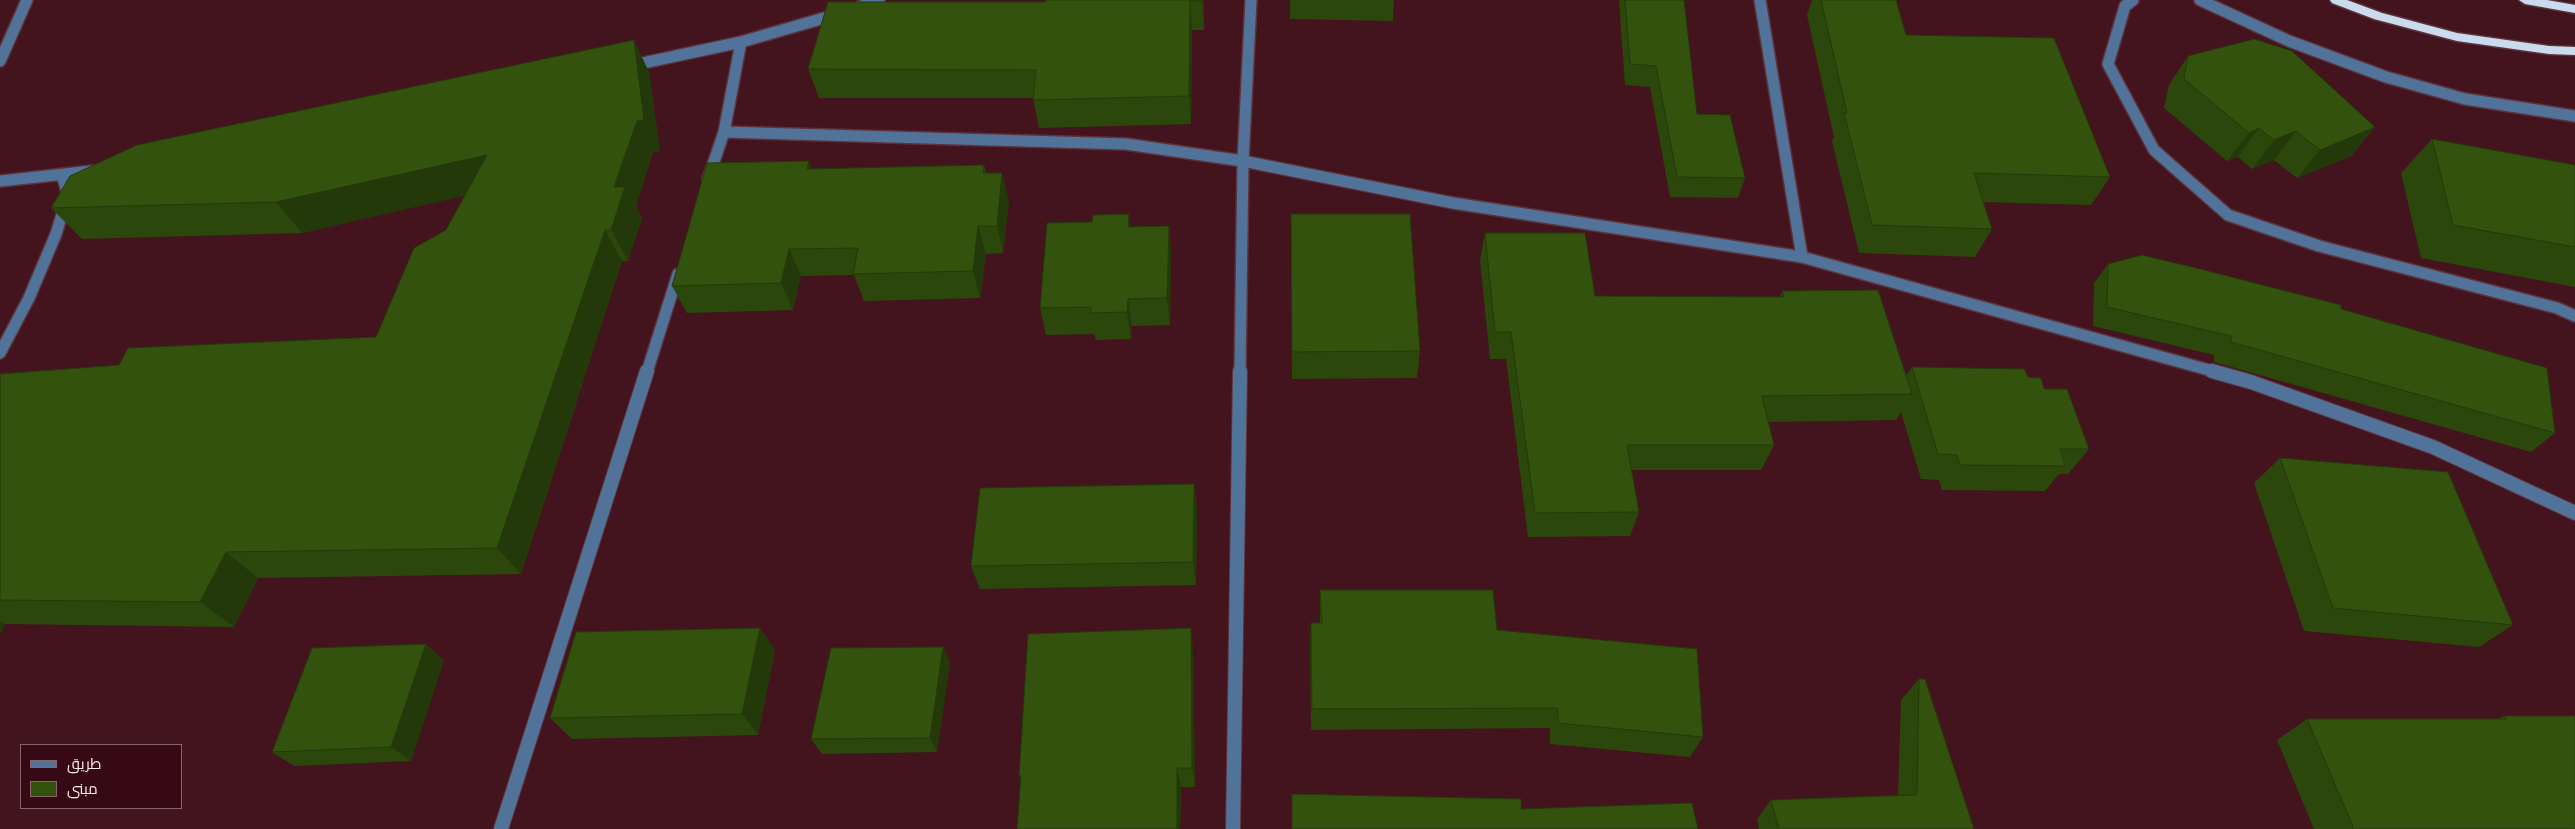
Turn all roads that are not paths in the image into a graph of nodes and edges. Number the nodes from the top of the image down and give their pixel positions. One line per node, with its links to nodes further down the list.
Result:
1 (27, 0): 12 (street)
2 (879, 0): 10 (street)
3 (1251, 0): 16 (street)
4 (1760, 0): 21 (street)
5 (2133, 0): 23 (street)
6 (2200, 0): 14 (street)
7 (2336, 0): 11 (highway)
8 (2525, 0): 9 (highway)
9 (2575, 10)
10 (740, 42): 13 (street); 15 (street)
11 (2575, 51)
12 (0, 61)
13 (614, 69)
14 (2575, 116)
15 (724, 132): 16 (street); 20 (street)
16 (1243, 161): 21 (street); 27 (street)
17 (107, 169): 18 (street)
18 (62, 175): 19 (street); 24 (street)
19 (0, 181)
20 (706, 188)
21 (1802, 257): 25 (street)
22 (682, 264): 26 (street)
23 (2575, 316)
24 (0, 353)
25 (2575, 514)
26 (500, 829)
27 (1233, 829)

